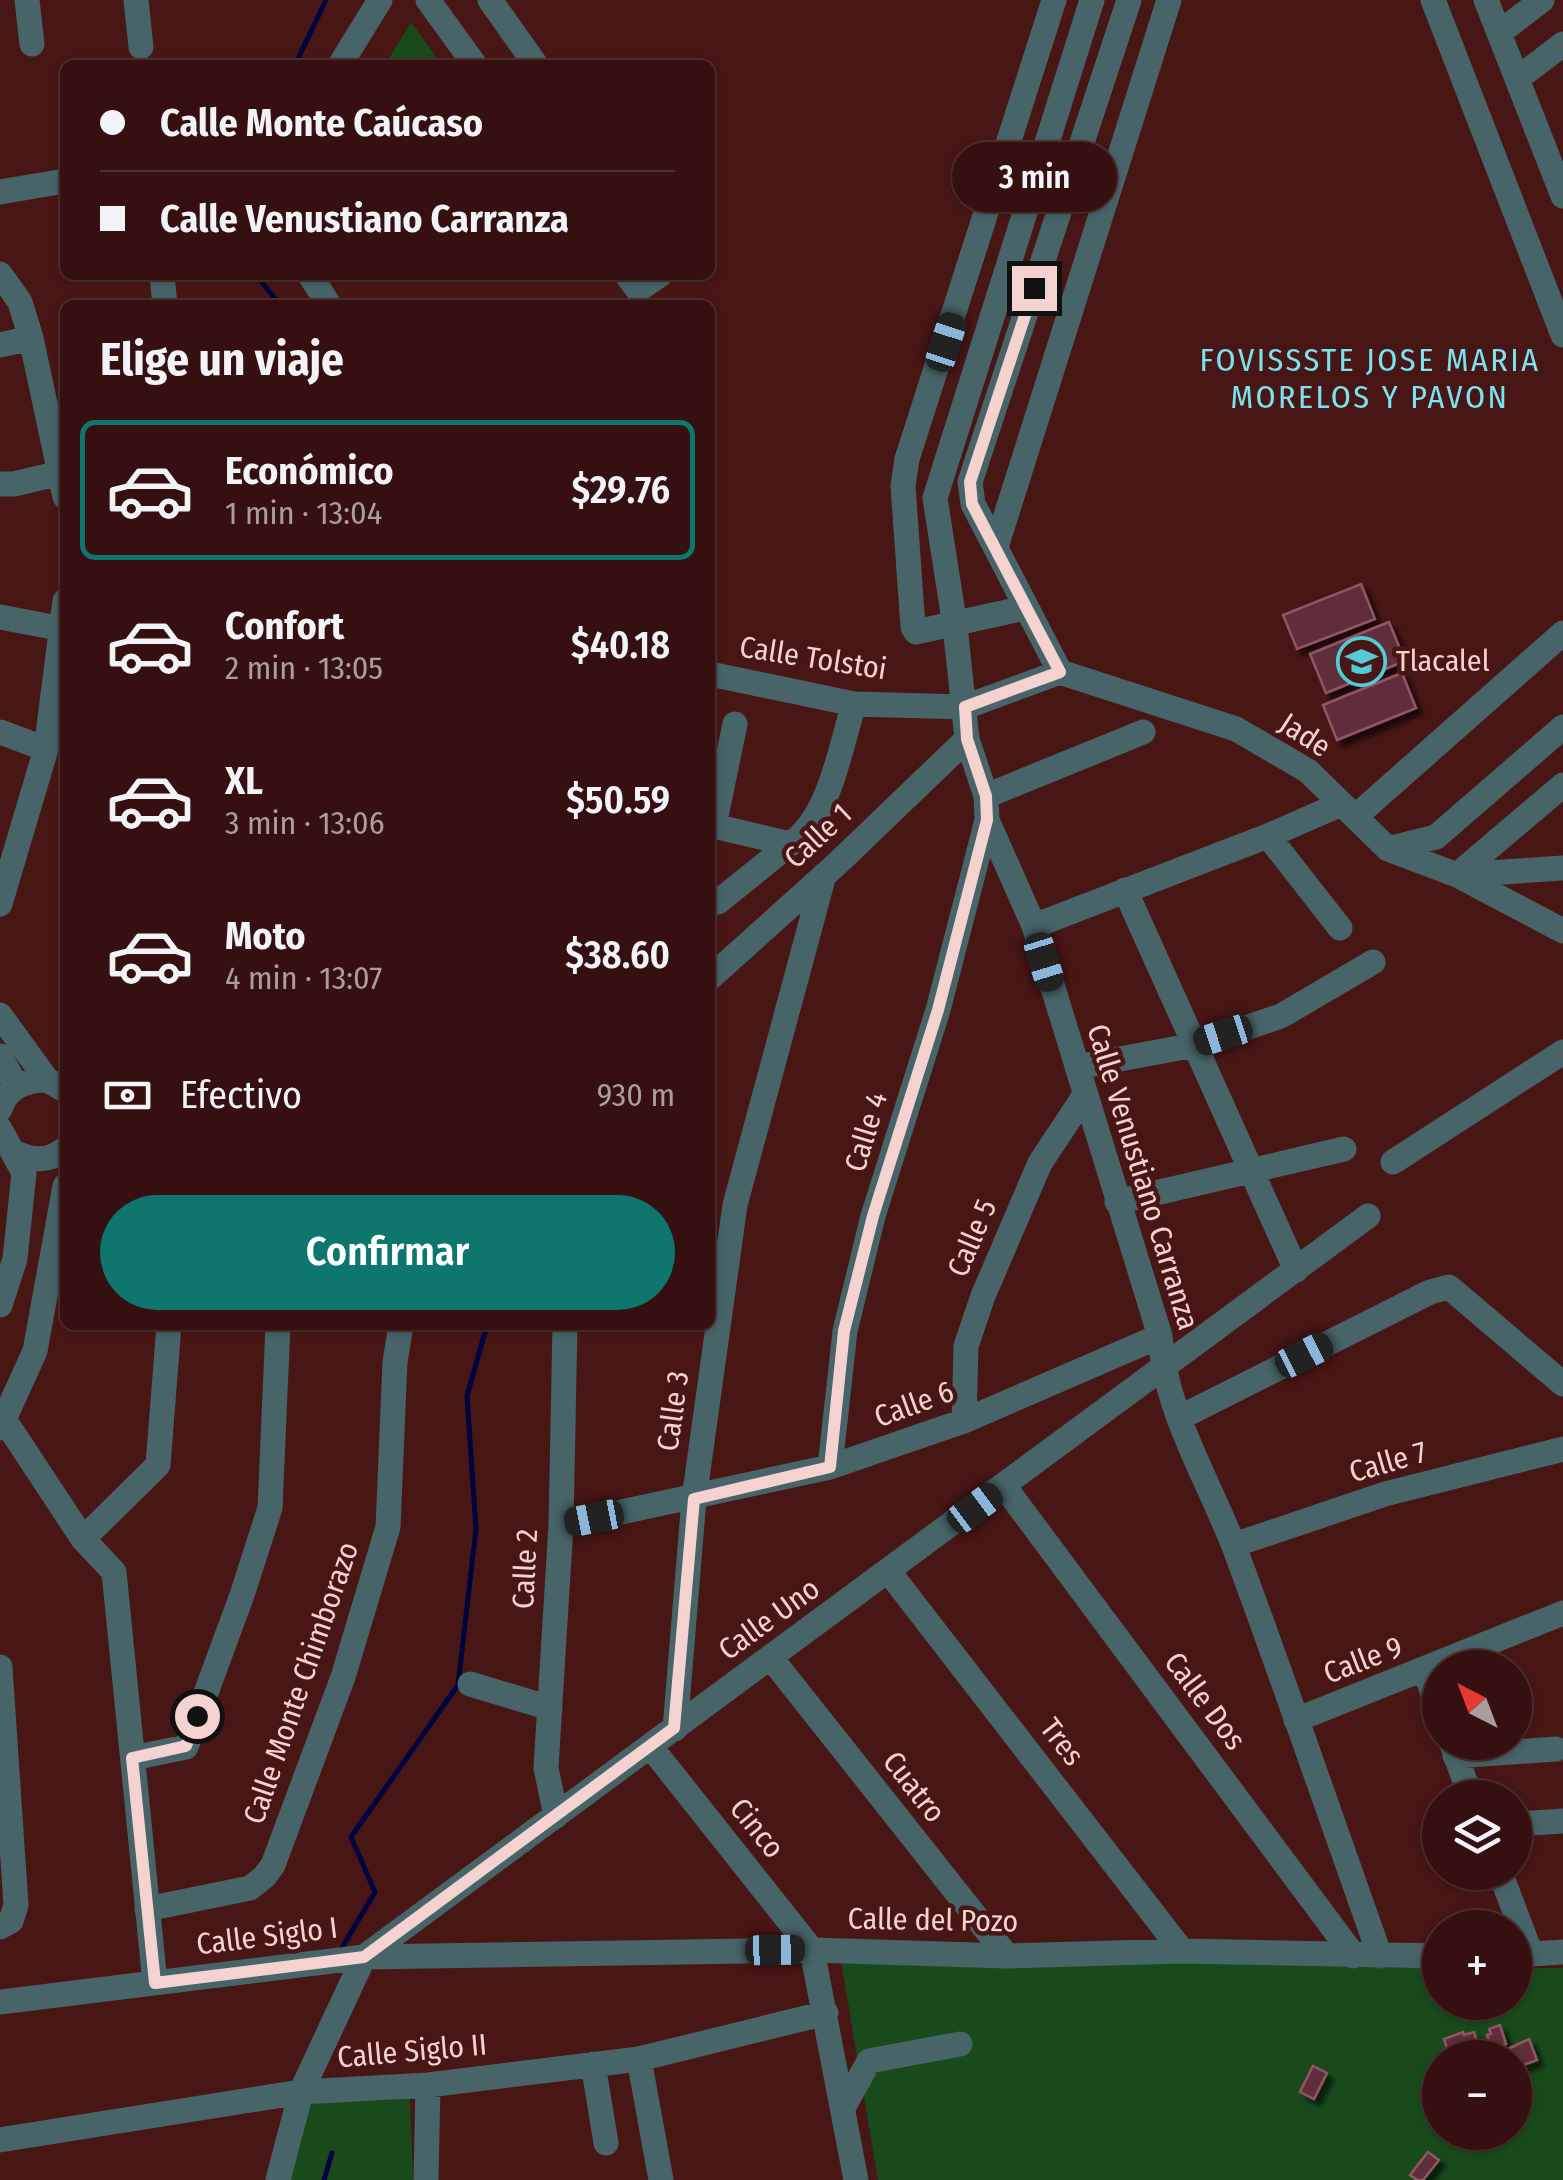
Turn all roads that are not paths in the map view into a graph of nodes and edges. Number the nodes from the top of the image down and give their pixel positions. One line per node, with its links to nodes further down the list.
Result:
1 (26, 0): 14 (street)
2 (136, 0): 16 (street)
3 (380, 0): 17 (street)
4 (428, 0): 18 (street)
5 (490, 0): 19 (street)
6 (1054, 0): 36 (street)
7 (1092, 0): 36 (street, Calle Venustiano Carranza)
8 (1128, 0): 33 (street)
9 (1169, 0): 33 (street)
10 (1433, 0): 27 (street)
11 (1486, 0): 13 (street)
12 (1542, 0): 13 (street)
13 (1499, 34): 20 (street)
14 (32, 44)
15 (1563, 44): 20 (street)
16 (141, 47)
17 (343, 60)
18 (471, 60)
19 (532, 60)
20 (1518, 80): 23 (street)
21 (60, 182): 22 (street)
22 (0, 192)
23 (1562, 192)
24 (0, 274): 28 (street)
25 (631, 280): 26 (street)
26 (653, 280)
27 (1563, 335)
28 (31, 338): 29 (street); 30 (street)
29 (0, 345)
30 (60, 471)
31 (0, 484): 32 (street)
32 (60, 485)
33 (996, 547): 34 (street)
34 (1025, 608): 36 (street); 39 (street)
35 (0, 617): 37 (street)
36 (955, 626): 43 (street, Calle Venustiano Carranza)
37 (60, 627)
38 (1563, 633): 52 (street)
39 (1060, 672): 43 (street); 52 (street, Jade)
40 (715, 675): 42 (street, Calle Tolstoi)
41 (60, 684): 49 (street)
42 (854, 704): 43 (street, Calle Tolstoi); 56 (street)
43 (965, 707): 48 (street, Calle Venustiano Carranza)
44 (735, 724): 53 (street)
45 (1563, 727): 57 (street)
46 (0, 732): 49 (street)
47 (1144, 732): 51 (street)
48 (967, 739): 51 (street, Calle Venustiano Carranza); 60 (street, Calle 1)
49 (46, 750): 59 (street)
50 (1563, 784): 61 (street)
51 (986, 808): 65 (street, Calle Venustiano Carranza); 101 (street, Calle 4)
52 (1348, 810): 55 (street); 57 (street, Jade)
53 (715, 813)
54 (715, 827): 56 (street)
55 (1268, 836): 62 (street); 66 (street)
56 (790, 844): 63 (street)
57 (1388, 849): 61 (street, Jade)
58 (1563, 868): 61 (street)
59 (5, 870): 64 (street)
60 (824, 875): 69 (street, Calle 1); 103 (street, Calle 3)
61 (1457, 875): 67 (street, Jade)
62 (1125, 890): 65 (street); 71 (street)
63 (715, 902)
64 (0, 904)
65 (1034, 926): 74 (street, Calle Venustiano Carranza)
66 (1340, 928)
67 (1563, 931)
68 (1373, 962): 71 (street)
69 (715, 973)
70 (0, 1015): 75 (street)
71 (1194, 1044): 74 (street); 84 (street)
72 (1563, 1052): 83 (street)
73 (0, 1056): 76 (street)
74 (1077, 1067): 77 (street, Calle Venustiano Carranza)
75 (56, 1085): 76 (street)
76 (16, 1086): 78 (street)
77 (1085, 1095): 85 (street, Calle Venustiano Carranza); 98 (street, Calle 5)
78 (0, 1110)
79 (0, 1129): 81 (street)
80 (1344, 1149): 84 (street)
81 (14, 1152): 82 (street); 89 (street)
82 (60, 1152)
83 (1393, 1162)
84 (1251, 1170): 85 (street); 88 (street)
85 (1118, 1202): 94 (street, Calle Venustiano Carranza)
86 (60, 1214): 99 (street)
87 (1368, 1216): 88 (street, Calle Uno)
88 (1296, 1270): 95 (street, Calle Uno)
89 (0, 1304)
90 (168, 1330): 105 (street)
91 (278, 1330): 121 (street)
92 (399, 1330): 126 (street, Calle Monte Chimborazo)
93 (564, 1330): 104 (street, Calle 2)
94 (1160, 1336): 95 (street, Calle Venustiano Carranza); 98 (street, Calle 6)
95 (1162, 1369): 97 (street, Calle Venustiano Carranza); 102 (street, Calle Uno)
96 (1563, 1384): 97 (street)
97 (1180, 1418): 106 (street, Calle Venustiano Carranza)
98 (964, 1421): 101 (street, Calle 6)
99 (3, 1424): 105 (street)
100 (1563, 1449): 106 (street, Calle 7)
101 (830, 1467): 103 (street, Calle 6)
102 (1004, 1486): 107 (street, Calle Uno); 133 (street, Calle Dos)
103 (694, 1499): 104 (street, Calle 6); 117 (street, Calle 3)
104 (561, 1525): 115 (street, Calle 2)
105 (82, 1539): 121 (street)
106 (1234, 1546): 116 (street, Calle Venustiano Carranza)
107 (889, 1572): 110 (street, Calle Uno); 129 (street, Tres)
108 (1563, 1613): 109 (street, Calle 9)
109 (1476, 1650)
110 (771, 1658): 117 (street, Calle Uno); 132 (street, Cuatro)
111 (0, 1667): 114 (street)
112 (1422, 1673): 116 (street, Calle 9)
113 (470, 1684): 115 (street)
114 (1, 1685): 122 (street)
115 (550, 1708): 123 (street, Calle 2)
116 (1296, 1720): 134 (street, Calle Venustiano Carranza)
117 (674, 1728): 118 (street, Calle Uno)
118 (650, 1746): 123 (street, Calle Uno); 128 (street, Cinco)
119 (1532, 1748): 120 (street)
120 (1556, 1748)
121 (132, 1758): 126 (street)
122 (5, 1802): 127 (street)
123 (556, 1816): 136 (street, Calle Uno)
124 (1563, 1821): 125 (street)
125 (1532, 1823)
126 (147, 1908): 137 (street)
127 (0, 1927)
128 (812, 1950): 132 (street, Calle del Pozo); 136 (street, Calle del Pozo); 139 (street)
129 (1182, 1951): 132 (street, Calle del Pozo); 133 (street, Calle del Pozo)
130 (1563, 1952): 131 (street)
131 (1532, 1954)
132 (1007, 1956)
133 (1354, 1956): 134 (street, Calle del Pozo)
134 (1380, 1956): 135 (street, Calle del Pozo)
135 (1422, 1956)
136 (364, 1957): 137 (street, Calle Siglo I); 144 (street)
137 (155, 1983): 138 (street, Calle Siglo I)
138 (0, 2002)
139 (826, 2013): 141 (street, Calle Siglo II); 145 (street)
140 (960, 2044): 145 (street)
141 (638, 2059): 142 (street, Calle Siglo II); 150 (street)
142 (593, 2064): 143 (street, Calle Siglo II); 147 (street)
143 (428, 2086): 144 (street, Calle Siglo II); 149 (street)
144 (301, 2092): 146 (street, Calle Siglo II); 148 (street)
145 (843, 2108): 151 (street)
146 (0, 2140)
147 (606, 2143)
148 (278, 2180)
149 (426, 2180)
150 (661, 2180)
151 (856, 2180)

